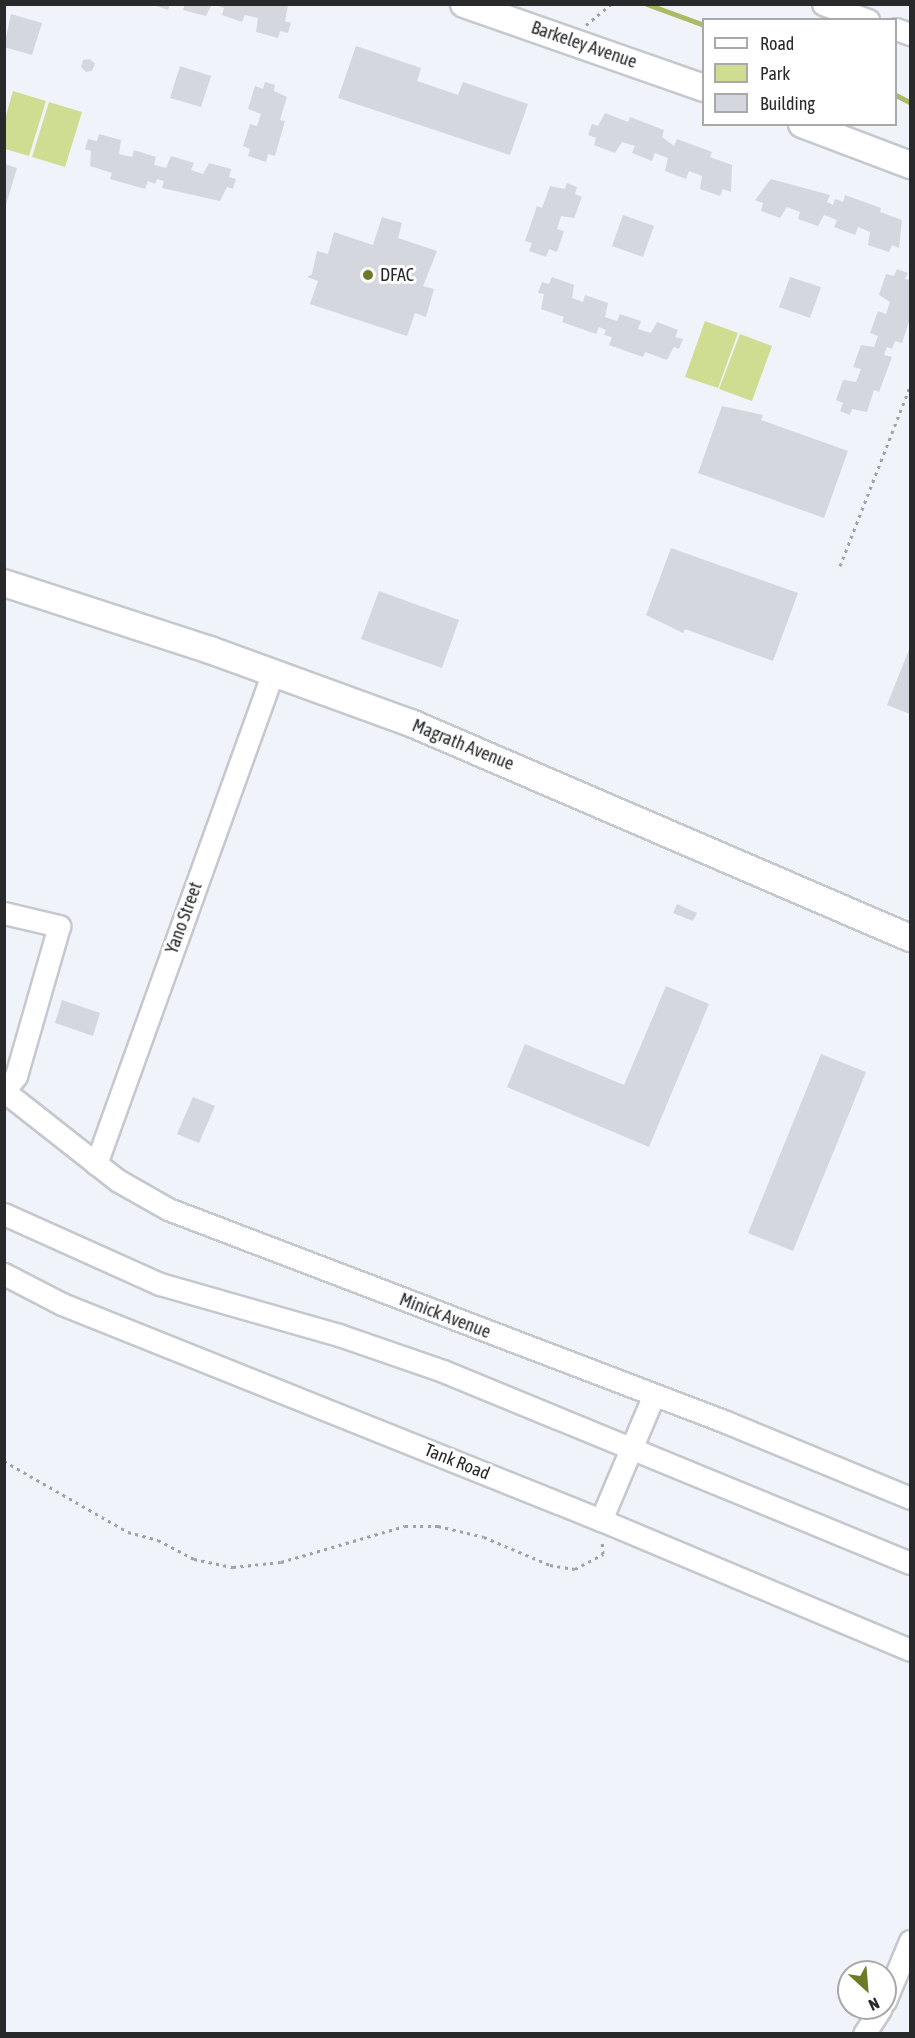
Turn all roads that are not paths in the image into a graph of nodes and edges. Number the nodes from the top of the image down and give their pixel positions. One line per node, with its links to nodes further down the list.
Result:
1 (464, 4): 4 (main road, Barkeley Avenue)
2 (823, 4): 3 (street)
3 (862, 18)
4 (702, 87)
5 (807, 126): 6 (main road)
6 (910, 165)
7 (4, 583): 8 (main road, Magrath Avenue)
8 (273, 672): 10 (main road, Magrath Avenue); 12 (street, Yano Street)
9 (4, 914): 11 (street)
10 (910, 938)
11 (4, 1091): 12 (street, Minick Avenue)
12 (96, 1164): 15 (street, Minick Avenue)
13 (4, 1214): 16 (street)
14 (4, 1274): 18 (street, Tank Road)
15 (653, 1397): 16 (street); 17 (street, Minick Avenue)
16 (630, 1447): 18 (street); 19 (street)
17 (910, 1498)
18 (601, 1520): 20 (street, Tank Road)
19 (910, 1563)
20 (910, 1650)
21 (910, 1941): 22 (street)
22 (897, 1972)
23 (873, 2020): 24 (street)
24 (864, 2034)

